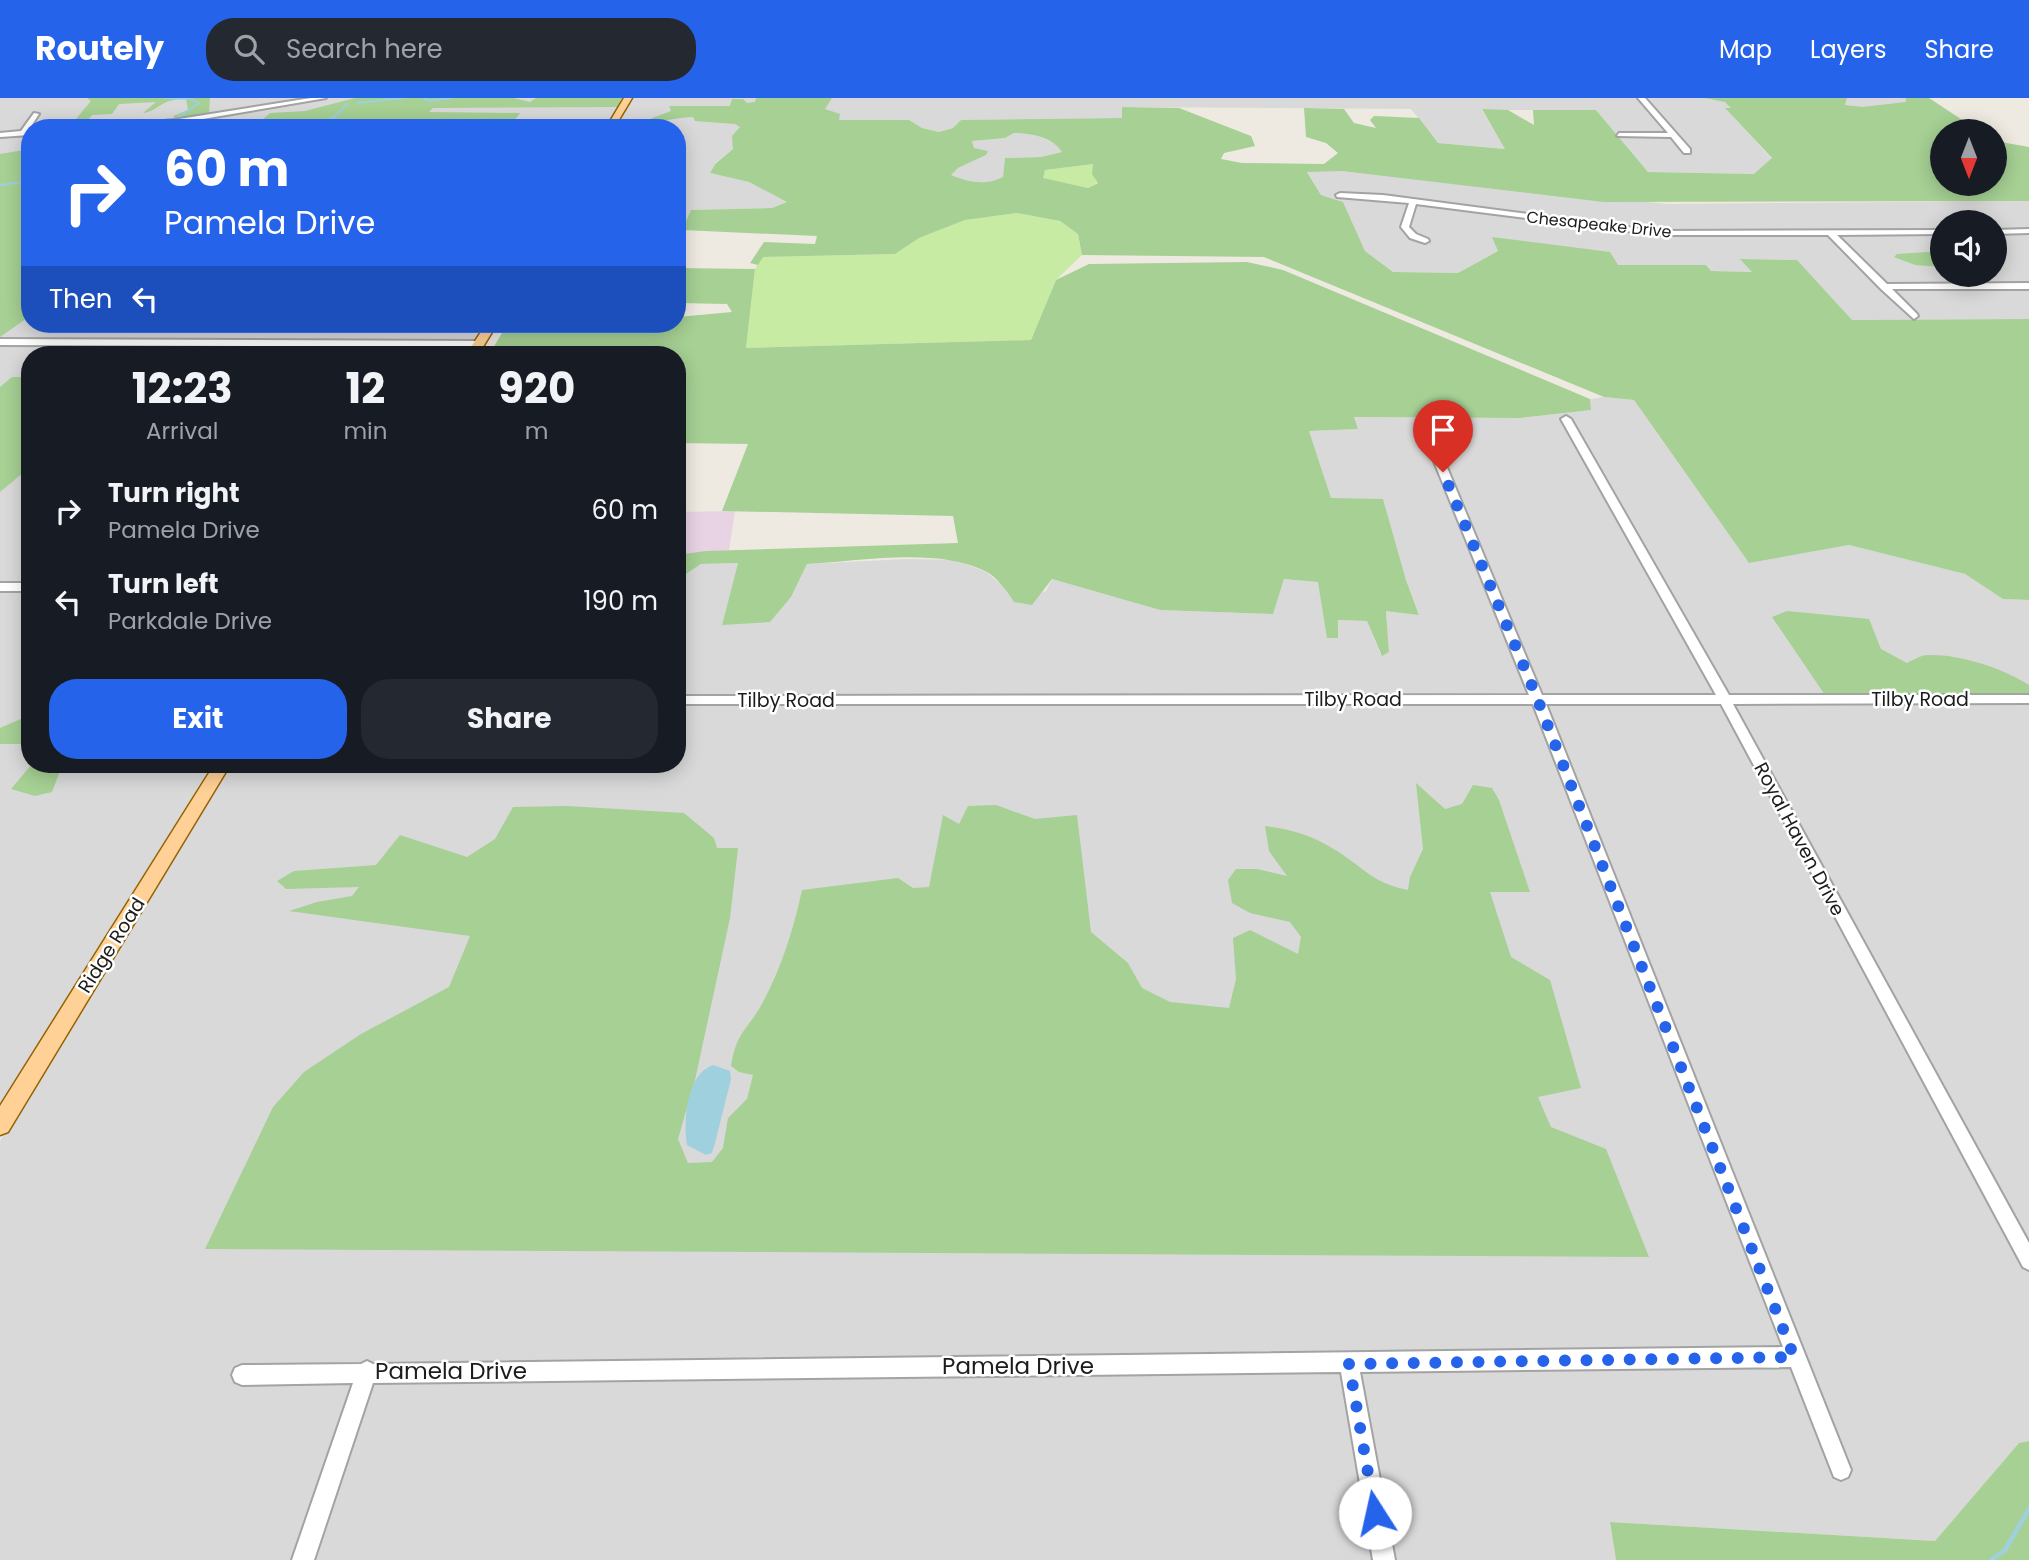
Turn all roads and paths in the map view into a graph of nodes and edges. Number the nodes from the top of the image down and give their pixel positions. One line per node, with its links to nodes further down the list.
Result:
1 (323, 98): 5 (street)
2 (628, 98): 9 (main road)
3 (1641, 98): 13 (street)
4 (240, 102): 5 (street)
5 (243, 111): 8 (street)
6 (36, 114): 7 (street)
7 (34, 119)
8 (192, 119)
9 (615, 119)
10 (21, 133): 11 (street)
11 (0, 135)
12 (1619, 135): 13 (street)
13 (1671, 135): 14 (street)
14 (1687, 151)
15 (1340, 195): 16 (street, Chesapeake Drive)
16 (1413, 202): 20 (street, Chesapeake Drive); 21 (street)
17 (1930, 232): 20 (street, Chesapeake Drive)
18 (2007, 232): 19 (street)
19 (2029, 232)
20 (1830, 233): 23 (street)
21 (1425, 241)
22 (2029, 286): 23 (street)
23 (1884, 287): 24 (street)
24 (1914, 316)
25 (486, 333): 27 (main road)
26 (0, 342): 27 (street)
27 (479, 344)
28 (1566, 419): 33 (street, Royal Haven Drive)
29 (1423, 422): 32 (street)
30 (0, 587): 31 (street)
31 (21, 587)
32 (1537, 698): 33 (street, Tilby Road); 35 (street, Tilby Road); 39 (street)
33 (1724, 698): 34 (street, Tilby Road); 38 (street, Royal Haven Drive)
34 (2029, 699)
35 (686, 700)
36 (217, 773): 37 (main road, Ridge Road)
37 (0, 1125)
38 (2029, 1261)
39 (1794, 1357): 40 (street, Pamela Drive); 43 (street)
40 (1349, 1364): 41 (street, Pamela Drive); 45 (street)
41 (367, 1371): 42 (street, Pamela Drive); 44 (street)
42 (242, 1375)
43 (1841, 1470)
44 (303, 1560)
45 (1384, 1560)

